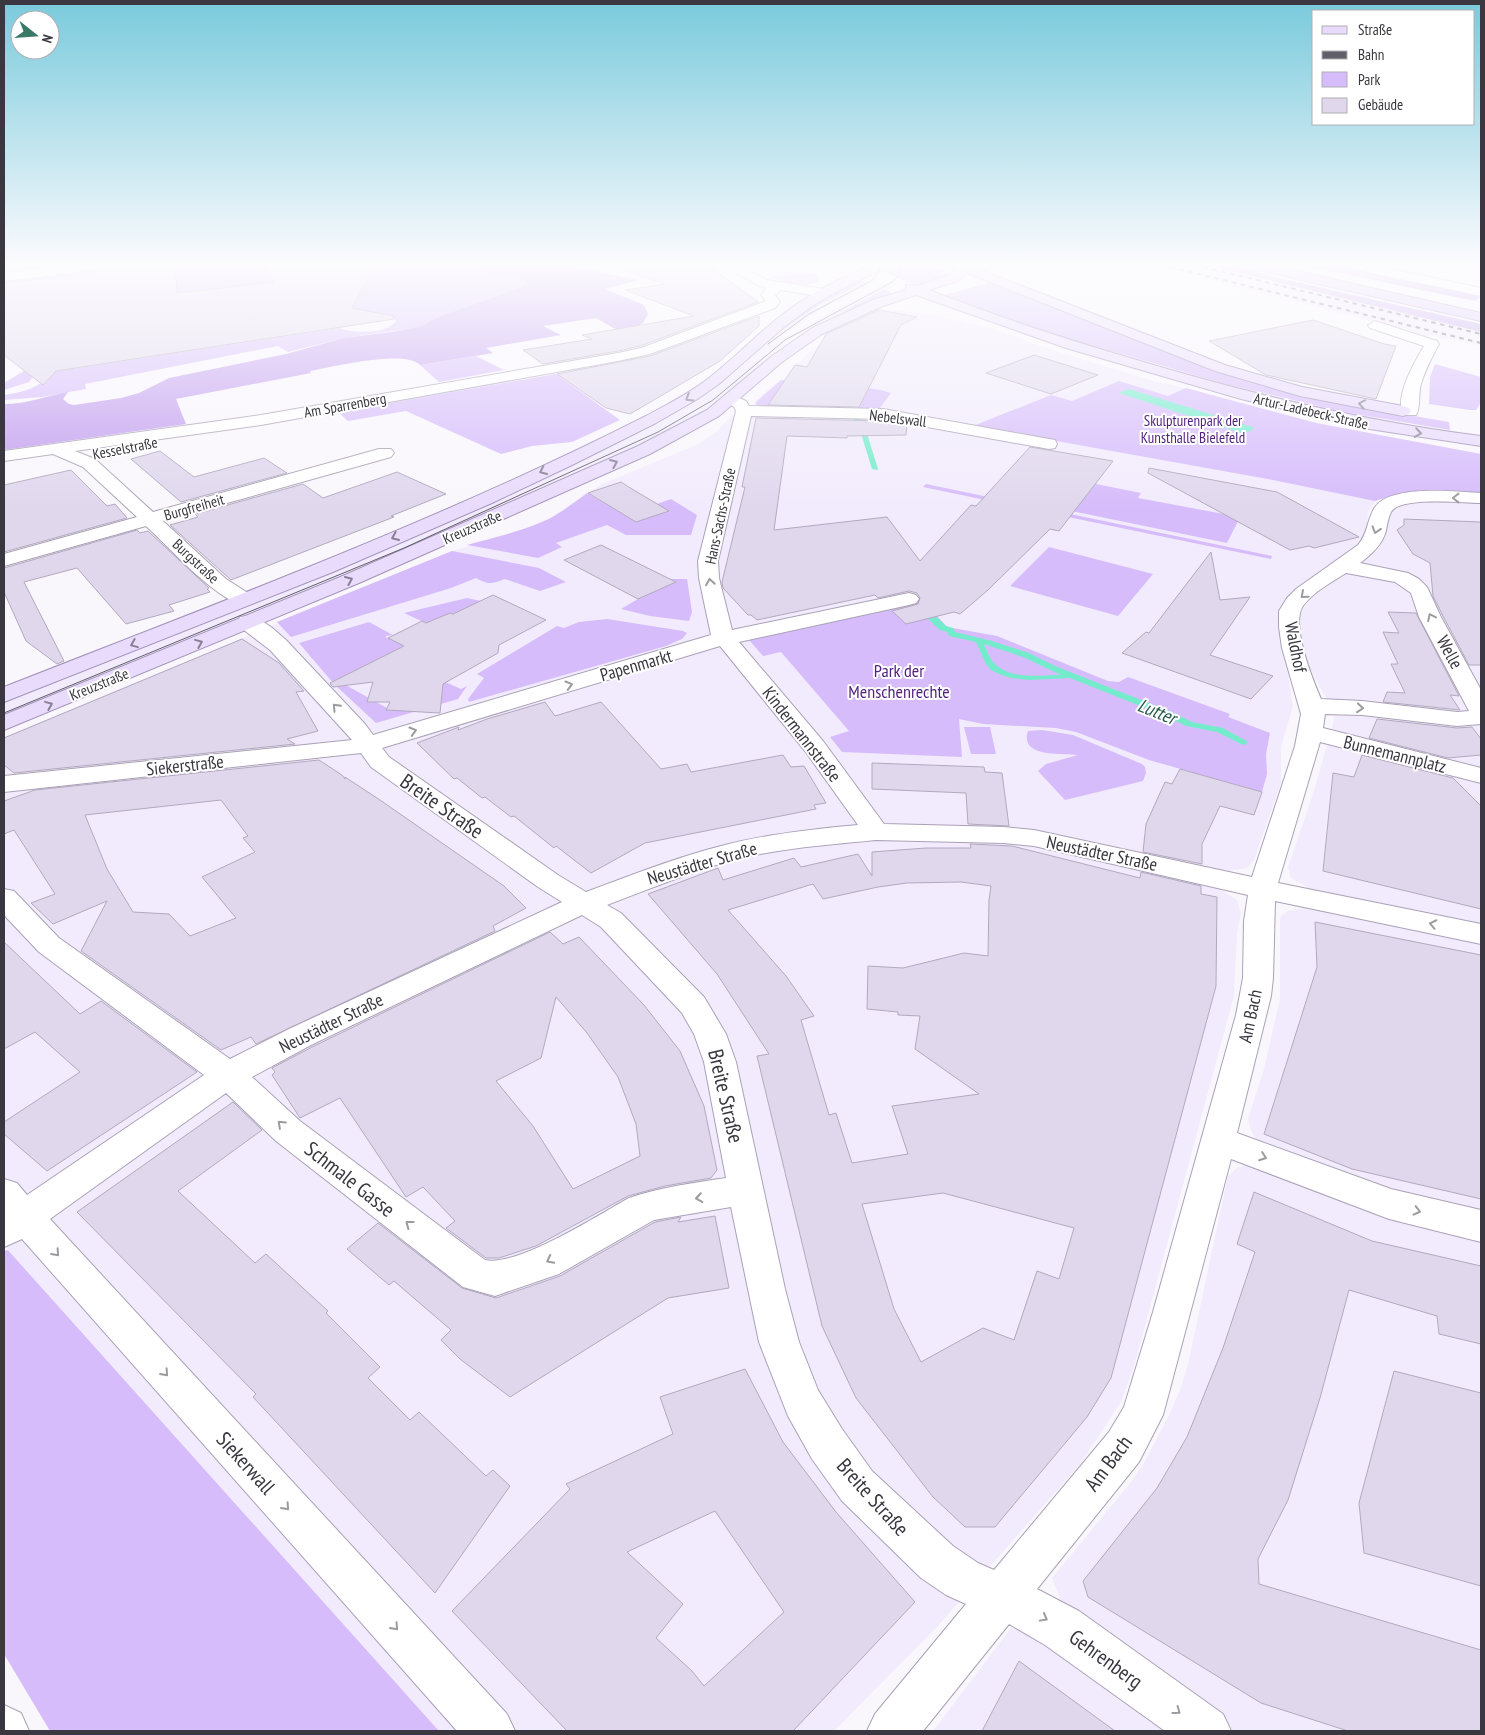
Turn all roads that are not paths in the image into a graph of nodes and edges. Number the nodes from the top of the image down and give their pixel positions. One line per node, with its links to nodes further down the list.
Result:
1 (659, 346): 10 (street, Am Sparrenberg)
2 (753, 346): 22 (main road, Kreuzstraße, one-way to 22)
3 (797, 346): 7 (main road, Kreuzstraße)
4 (1072, 346): 11 (main road, Artur-Ladebeck-Straße, one-way to 11)
5 (1165, 346): 8 (main road, Artur-Ladebeck-Straße, one-way to 5)
6 (1431, 346): 8 (street)
7 (737, 405): 12 (street, Nebelswall); 24 (main road, Kreuzstraße, one-way to 7); 25 (street, Hans-Sachs-Straße, one-way to 7)
8 (1410, 412): 9 (main road, Artur-Ladebeck-Straße)
9 (1428, 415)
10 (246, 422): 13 (street, Am Sparrenberg); 16 (street, Kesselstraße)
11 (1481, 441)
12 (1050, 444)
13 (55, 449): 15 (street, Am Sparrenberg); 16 (street, Burgstraße)
14 (385, 453): 19 (street, Burgfreiheit)
15 (4, 456)
16 (78, 457): 17 (street, Kesselstraße); 19 (street, Burgstraße)
17 (22, 470)
18 (1481, 498): 21 (street, Waldhof, one-way to 21)
19 (151, 520): 20 (street, Burgfreiheit); 22 (street, Burgstraße)
20 (4, 560)
21 (1342, 566): 27 (street, Waldhof, one-way to 27); 27 (street, Welle, one-way to 21)
22 (244, 599): 26 (main road, Kreuzstraße, one-way to 26)
23 (909, 599): 25 (street, Papenmarkt)
24 (248, 622): 28 (main road, Kreuzstraße, one-way to 24); 30 (street, Breite Straße, one-way to 24)
25 (725, 638): 30 (street, Papenmarkt, one-way to 25); 33 (street, Kindermannstraße)
26 (4, 695)
27 (1312, 706): 29 (street, Waldhof)
28 (4, 723)
29 (1309, 732): 31 (street, Bunnemannplatz); 34 (street, Waldhof)
30 (366, 745): 32 (street, Siekerstraße); 36 (street, Breite Straße)
31 (1481, 776)
32 (4, 784)
33 (876, 832): 34 (street, Neustädter Straße); 36 (street, Neustädter Straße)
34 (1263, 889): 37 (street, Neustädter Straße, one-way to 34); 39 (street, Am Bach)
35 (4, 898): 38 (street, Schmale Gasse)
36 (584, 902): 38 (street, Neustädter Straße); 40 (street, Breite Straße)
37 (1481, 934)
38 (228, 1075): 40 (street, Schmale Gasse, one-way to 38); 41 (street, Neustädter Straße)
39 (1218, 1140): 42 (street, one-way to 42); 43 (street, Am Bach)
40 (747, 1190): 43 (street, Breite Straße)
41 (10, 1214): 44 (street, Siekerwall, one-way to 44)
42 (1481, 1226)
43 (1000, 1598): 45 (street, Am Bach); 46 (street, Gehrenberg, one-way to 46)
44 (490, 1731)
45 (892, 1731)
46 (1206, 1731)

